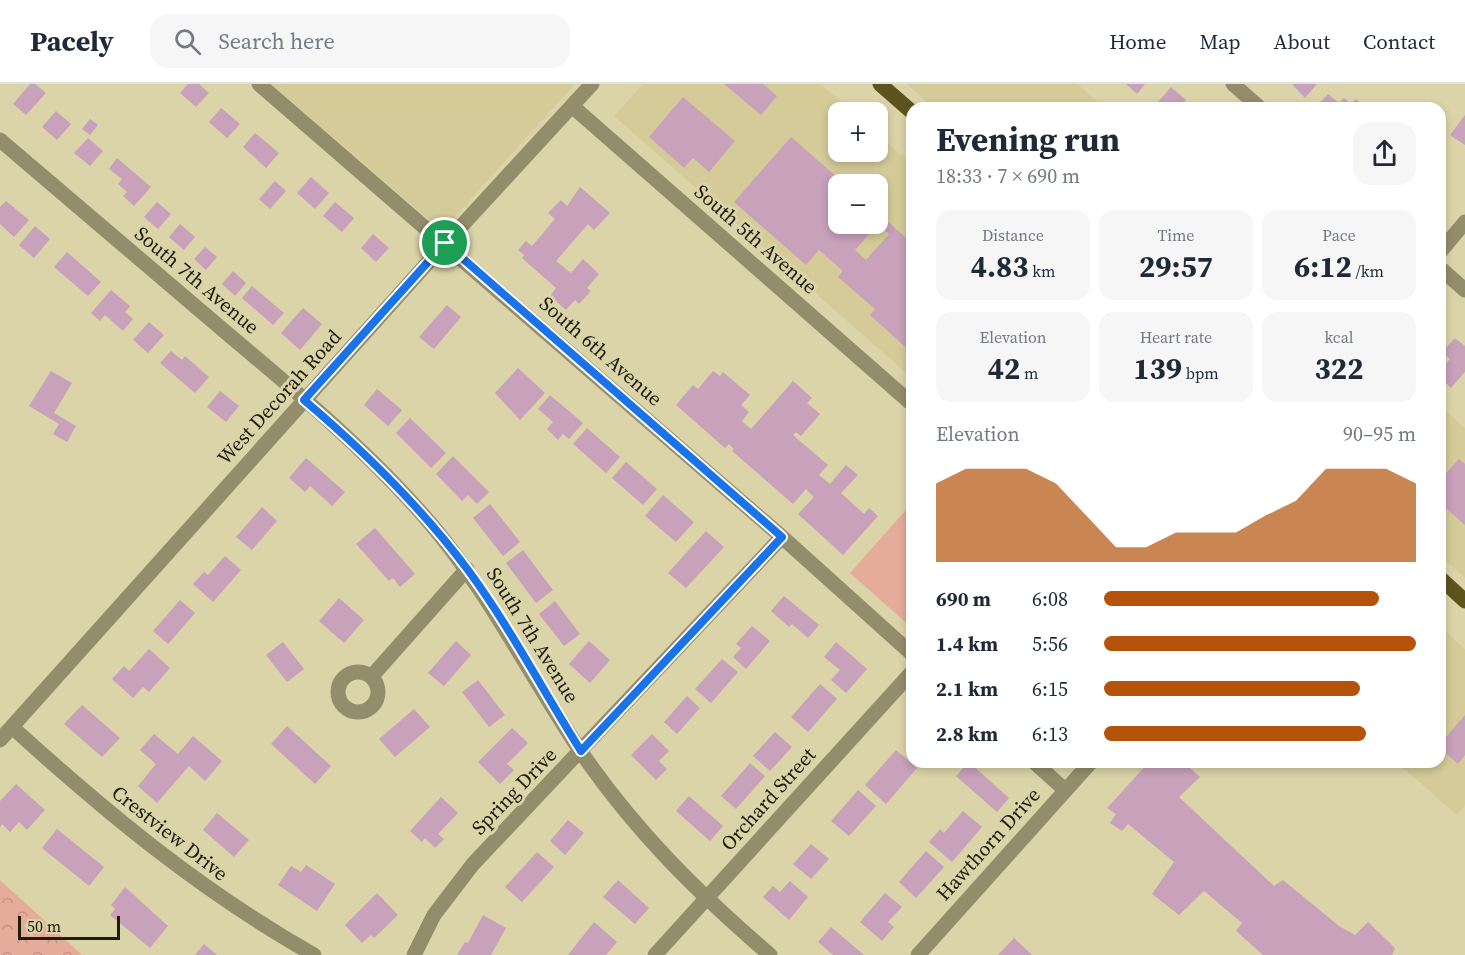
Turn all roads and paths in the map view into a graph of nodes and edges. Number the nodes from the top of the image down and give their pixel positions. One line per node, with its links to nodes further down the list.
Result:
1 (259, 84): 10 (street, South 6th Avenue)
2 (592, 84): 6 (street, West Decorah Road)
3 (880, 84): 7 (main road)
4 (1242, 87): 5 (street)
5 (1255, 102)
6 (572, 106): 10 (street, West Decorah Road); 14 (street, South 5th Avenue)
7 (906, 107)
8 (0, 140): 15 (street, South 7th Avenue)
9 (1465, 222): 11 (street)
10 (445, 243): 15 (street, West Decorah Road); 16 (street, South 6th Avenue)
11 (1446, 245)
12 (1446, 273): 13 (street)
13 (1465, 290)
14 (906, 399)
15 (304, 400): 17 (street, South 7th Avenue); 23 (street, West Decorah Road)
16 (782, 537): 20 (street, South 6th Avenue); 25 (street, Spring Drive)
17 (467, 569): 21 (street); 25 (street, South 7th Avenue)
18 (1446, 584): 19 (main road)
19 (1465, 601)
20 (906, 649)
21 (372, 676)
22 (906, 679): 29 (street, Orchard Street)
23 (12, 727): 24 (street, West Decorah Road); 30 (street, Crestview Drive)
24 (0, 740)
25 (581, 751): 29 (street, South 7th Avenue); 31 (street, Spring Drive)
26 (1041, 768): 28 (street)
27 (1085, 768): 28 (street, Hawthorn Drive)
28 (1065, 790): 34 (street, Hawthorn Drive)
29 (705, 899): 32 (street, Orchard Street); 33 (street, South 7th Avenue)
30 (314, 955)
31 (414, 955)
32 (655, 955)
33 (770, 955)
34 (918, 955)

